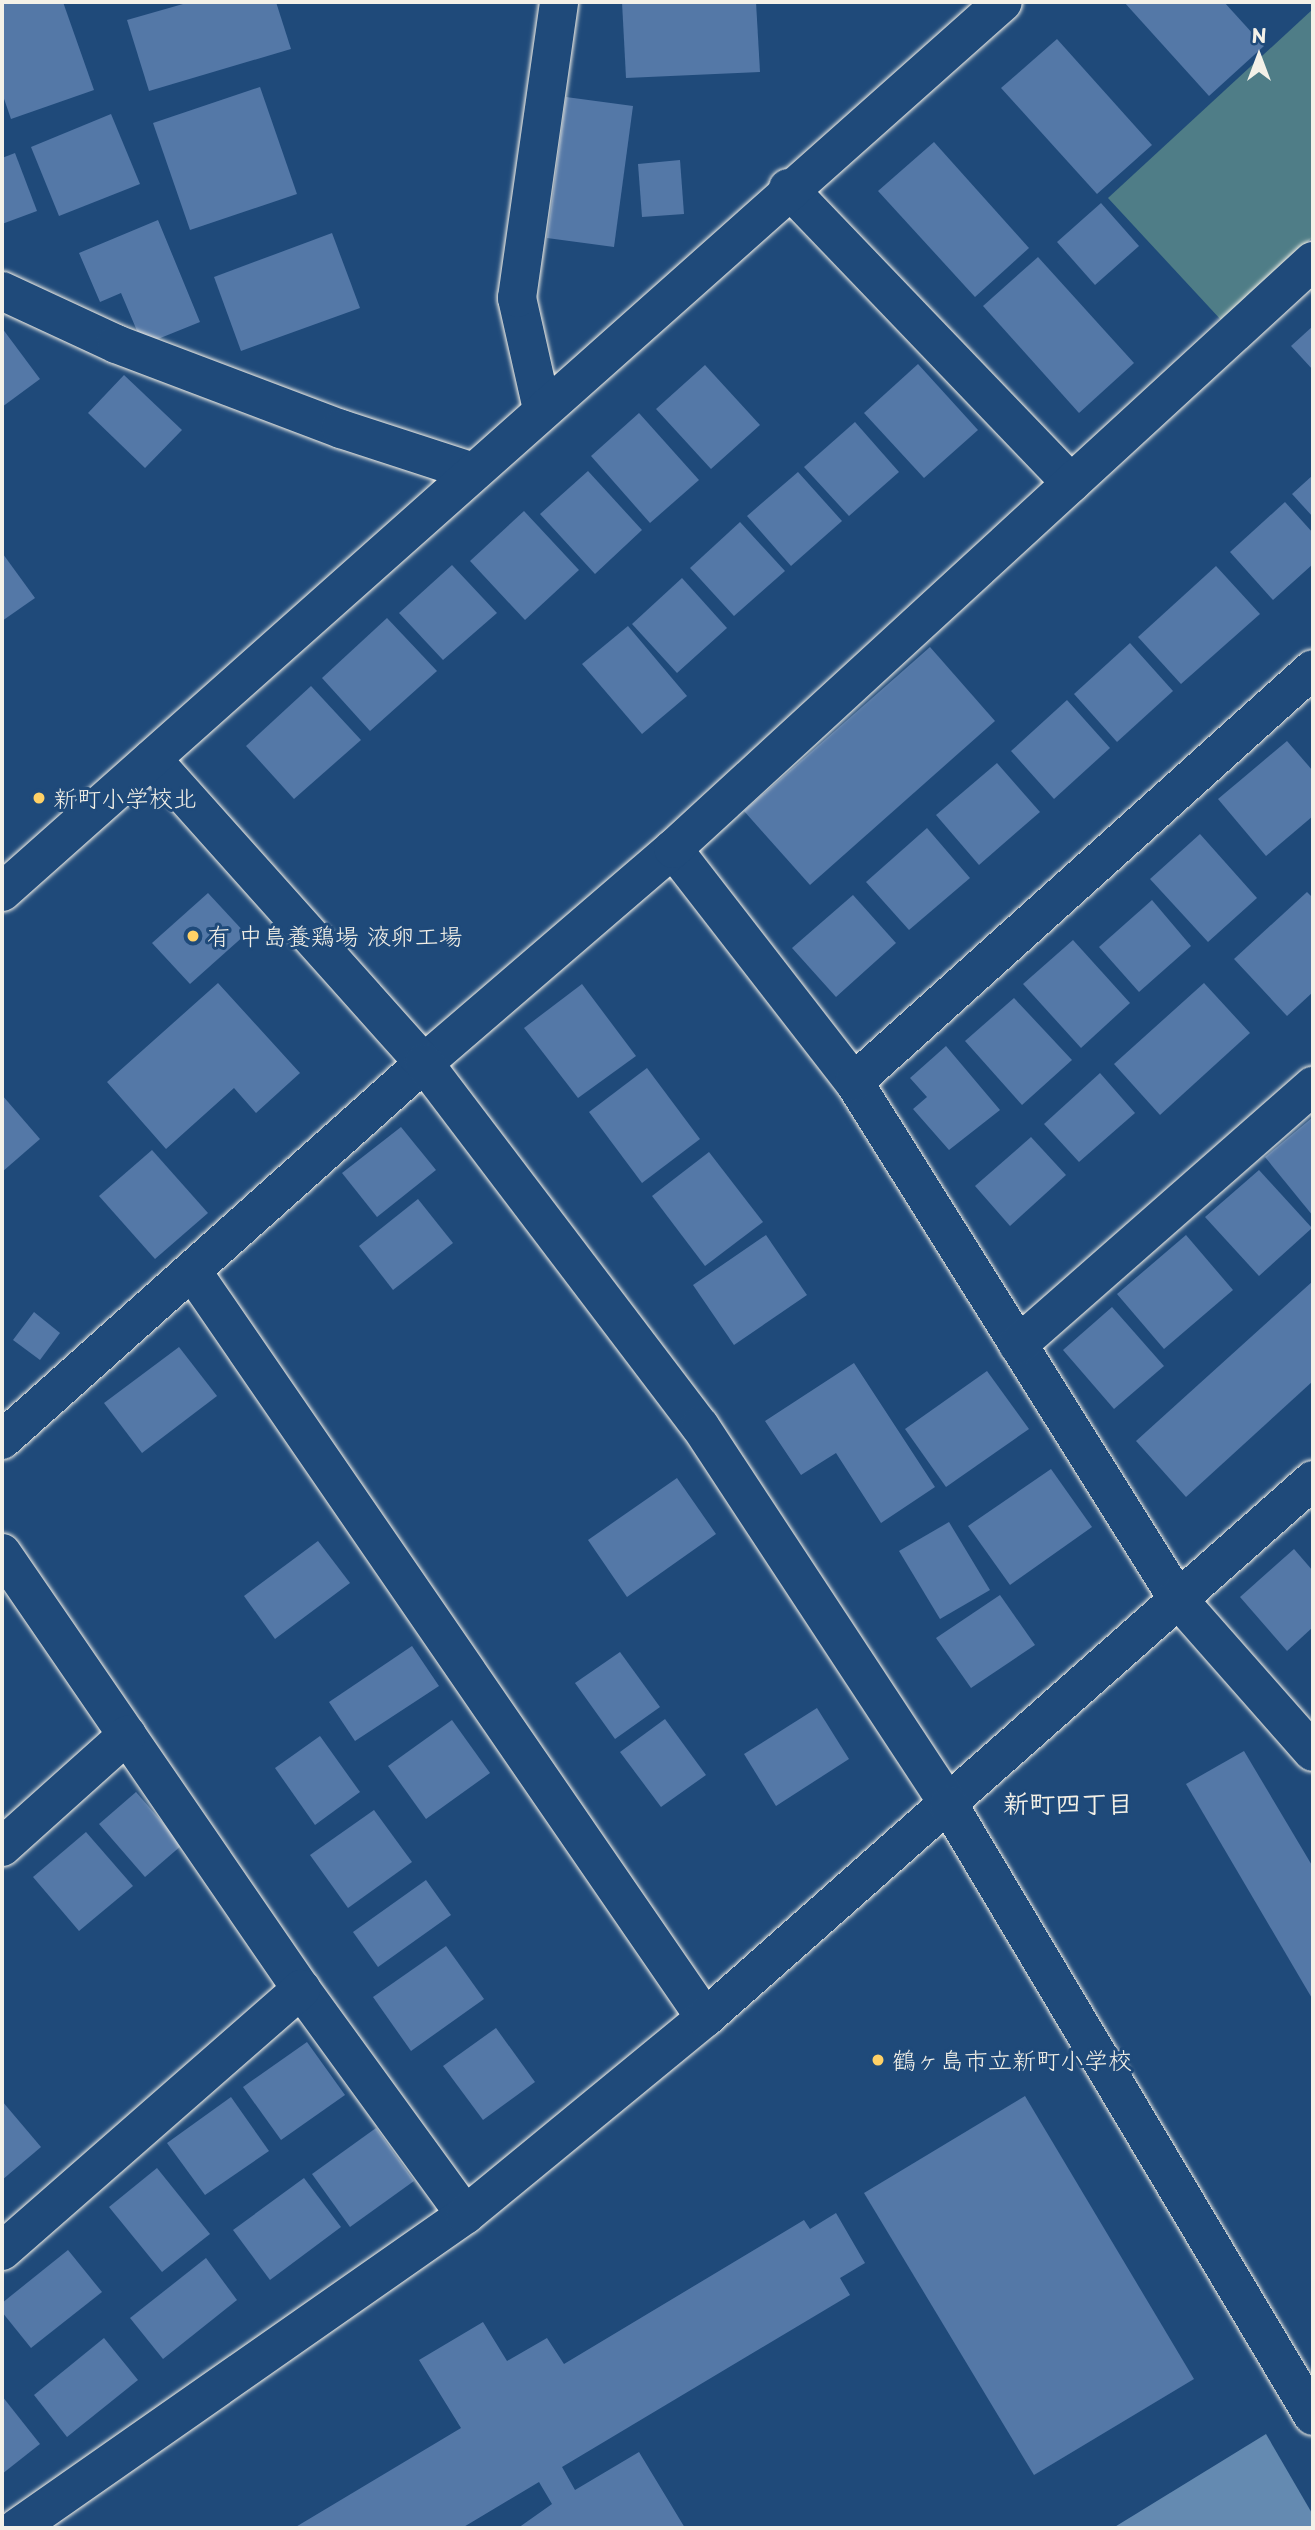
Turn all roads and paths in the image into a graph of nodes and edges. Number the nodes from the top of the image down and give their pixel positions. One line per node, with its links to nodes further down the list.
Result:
1 (559, 2): 6 (street)
2 (1003, 2): 3 (street)
3 (788, 188): 6 (street); 8 (street)
4 (1313, 261): 8 (street)
5 (2, 291): 7 (street)
6 (542, 409): 7 (street)
7 (473, 471): 10 (street)
8 (1071, 483): 11 (street)
9 (1313, 669): 14 (street)
10 (152, 759): 12 (street); 13 (street)
11 (673, 849): 13 (street); 14 (street)
12 (2, 892)
13 (424, 1063): 16 (street); 24 (street)
14 (854, 1082): 17 (street)
15 (1313, 1086): 17 (street)
16 (192, 1271): 18 (street); 27 (street)
17 (1018, 1345): 21 (street)
18 (2, 1440)
19 (1313, 1480): 21 (street)
20 (2, 1553): 22 (street)
21 (1177, 1598): 23 (street); 24 (street)
22 (127, 1735): 25 (street); 26 (street)
23 (1313, 1752)
24 (949, 1805): 27 (street); 30 (street)
25 (2, 1847)
26 (301, 1989): 28 (street); 29 (street)
27 (705, 2018): 28 (street)
28 (465, 2215): 31 (street)
29 (2, 2251)
30 (1313, 2416)
31 (17, 2528)

